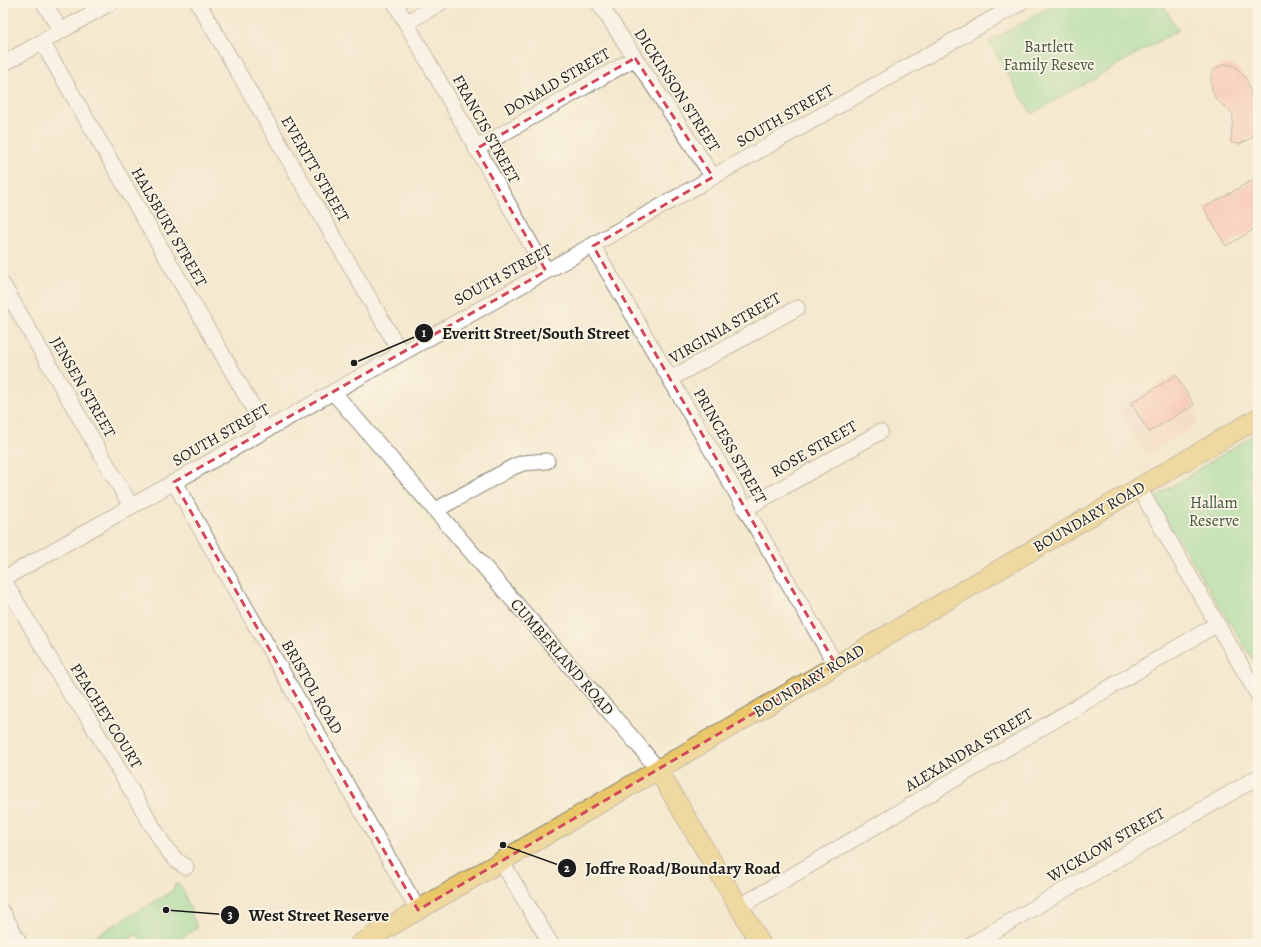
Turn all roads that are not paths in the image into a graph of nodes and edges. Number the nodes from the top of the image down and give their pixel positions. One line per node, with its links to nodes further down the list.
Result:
1 (44, 3): 9 (street)
2 (110, 3): 9 (street)
3 (198, 3): 19 (street, EVERITT STREET)
4 (395, 3): 8 (street, FRANCIS STREET)
5 (440, 3): 8 (street)
6 (599, 3): 11 (street, DICKINSON STREET)
7 (1020, 3): 14 (street, SOUTH STREET)
8 (406, 23): 13 (street, FRANCIS STREET)
9 (61, 31): 10 (street)
10 (42, 42): 12 (street); 23 (street, HALSBURY STREET)
11 (635, 58): 13 (street, DONALD STREET); 14 (street, DICKINSON STREET)
12 (3, 64)
13 (476, 149): 16 (street, FRANCIS STREET)
14 (713, 177): 15 (street, SOUTH STREET)
15 (593, 246): 16 (street, SOUTH STREET); 20 (street, PRINCESS STREET)
16 (546, 271): 19 (street, SOUTH STREET)
17 (3, 285): 28 (street, JENSEN STREET)
18 (797, 308): 20 (street, VIRGINIA STREET)
19 (401, 353): 21 (street, SOUTH STREET)
20 (670, 379): 29 (street, PRINCESS STREET)
21 (333, 392): 23 (street, SOUTH STREET); 30 (street, CUMBERLAND ROAD)
22 (1258, 418): 27 (main road, BOUNDARY ROAD)
23 (266, 430): 26 (street, SOUTH STREET)
24 (880, 432): 29 (street, ROSE STREET)
25 (547, 461): 30 (street)
26 (174, 482): 28 (street, SOUTH STREET); 40 (street, BRISTOL ROAD)
27 (1139, 488): 32 (street); 33 (main road, BOUNDARY ROAD)
28 (131, 506): 31 (street, SOUTH STREET)
29 (745, 509): 33 (street, PRINCESS STREET)
30 (436, 510): 35 (street, CUMBERLAND ROAD)
31 (3, 579): 38 (street, PEACHEY COURT)
32 (1217, 624): 34 (street); 39 (street, ALEXANDRA STREET)
33 (836, 665): 35 (main road, BOUNDARY ROAD)
34 (1258, 695)
35 (658, 770): 37 (main road, BOUNDARY ROAD); 39 (main road, CUMBERLAND ROAD)
36 (1258, 777): 46 (street, WICKLOW STREET)
37 (502, 861): 40 (main road, BOUNDARY ROAD); 44 (street)
38 (186, 867)
39 (739, 907): 45 (main road, CUMBERLAND ROAD)
40 (418, 910): 43 (main road, BOUNDARY ROAD)
41 (3, 913): 42 (street)
42 (20, 944)
43 (360, 944)
44 (551, 944)
45 (761, 944)
46 (972, 944)

